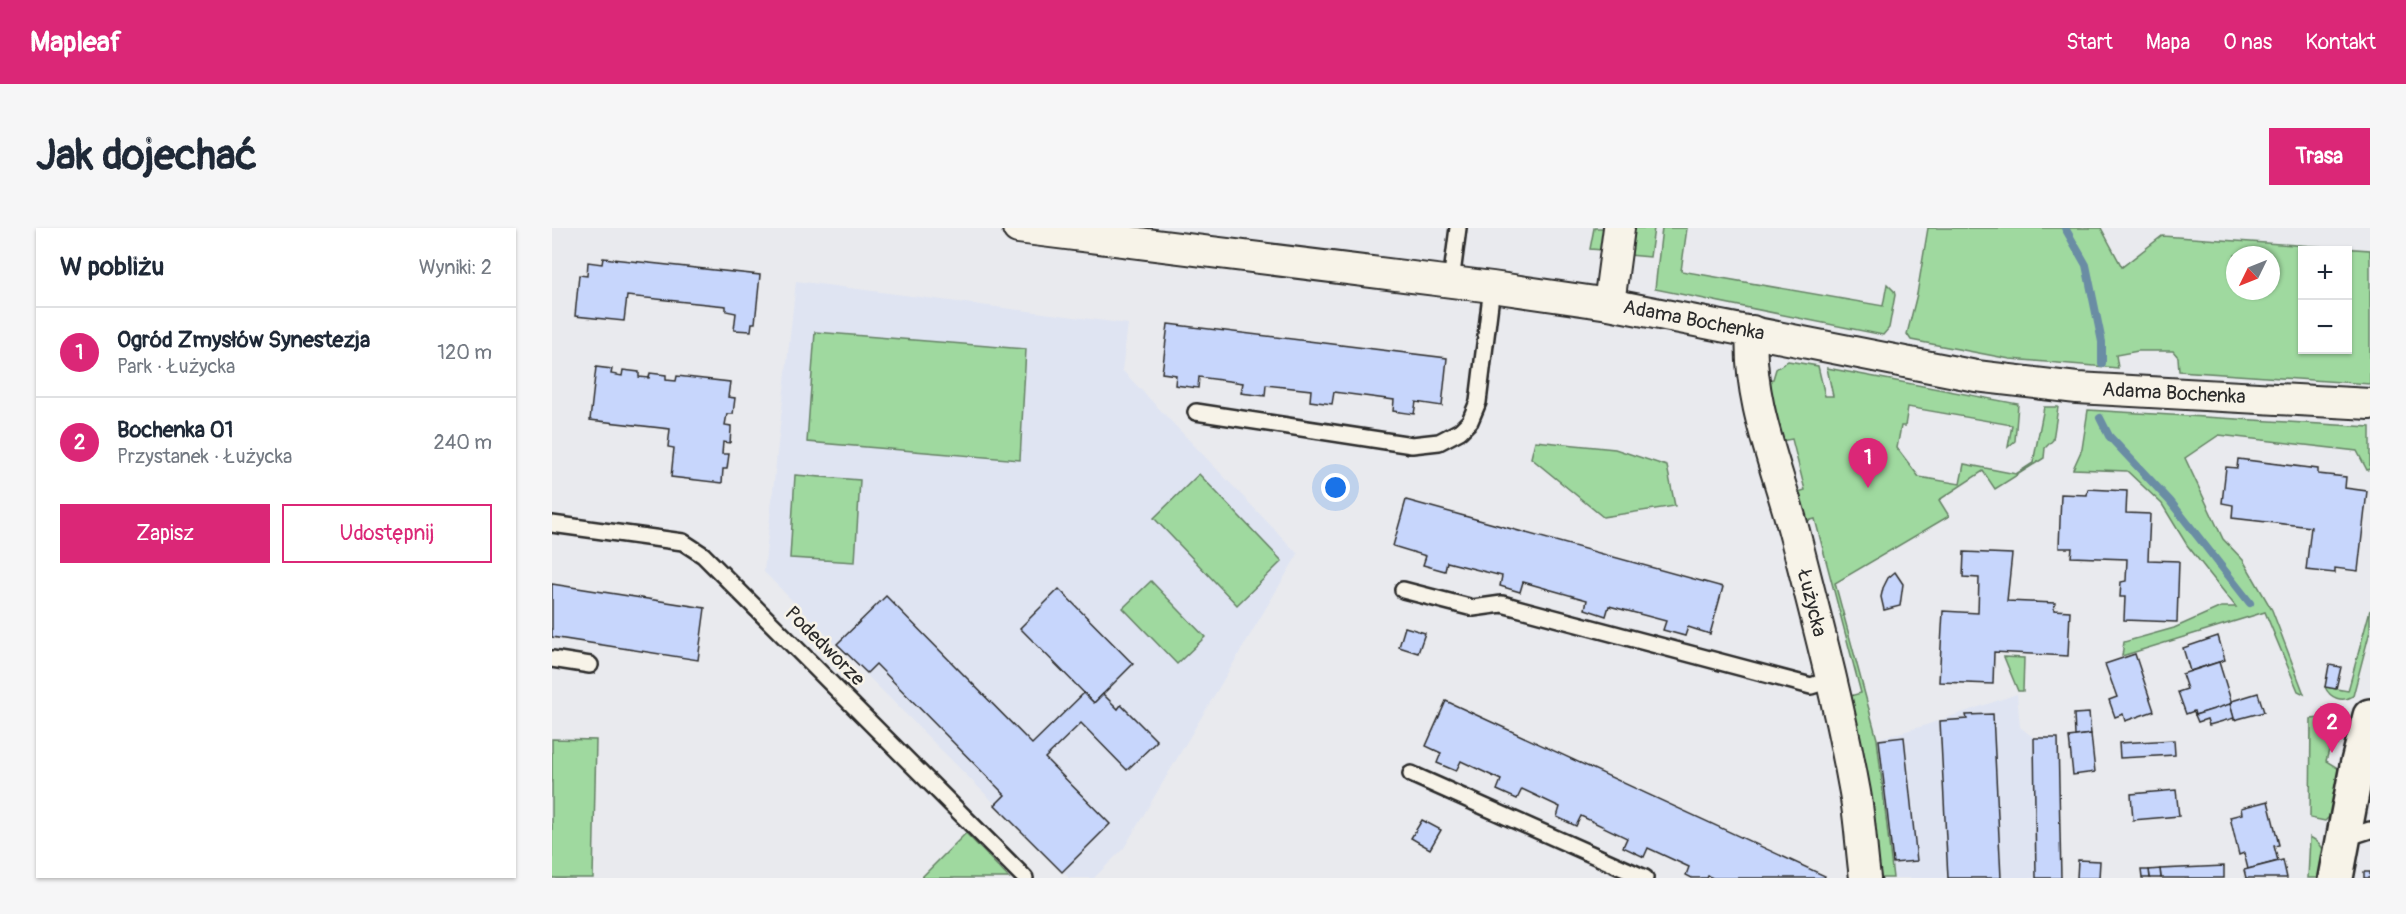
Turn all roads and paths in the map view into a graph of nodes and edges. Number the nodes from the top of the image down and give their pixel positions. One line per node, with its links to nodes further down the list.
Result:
1 (1018, 228): 4 (street, Adama Bochenka)
2 (1458, 228): 5 (lane)
3 (1619, 228): 7 (street)
4 (1134, 235): 5 (street, Adama Bochenka)
5 (1451, 282): 6 (street, Adama Bochenka)
6 (1492, 287): 7 (street, Adama Bochenka); 10 (lane)
7 (1609, 304): 8 (street, Adama Bochenka)
8 (1752, 331): 9 (street, Adama Bochenka); 15 (street, Łużycka)
9 (2370, 404)
10 (1196, 412)
11 (552, 524): 19 (lane, Podedworze)
12 (1403, 590): 15 (lane)
13 (552, 659): 14 (lane)
14 (590, 665)
15 (1830, 680): 21 (street, Łużycka)
16 (2370, 716): 18 (street)
17 (1411, 774): 20 (lane)
18 (2356, 835): 22 (street)
19 (1025, 878)
20 (1645, 878)
21 (1865, 878)
22 (2336, 878)

